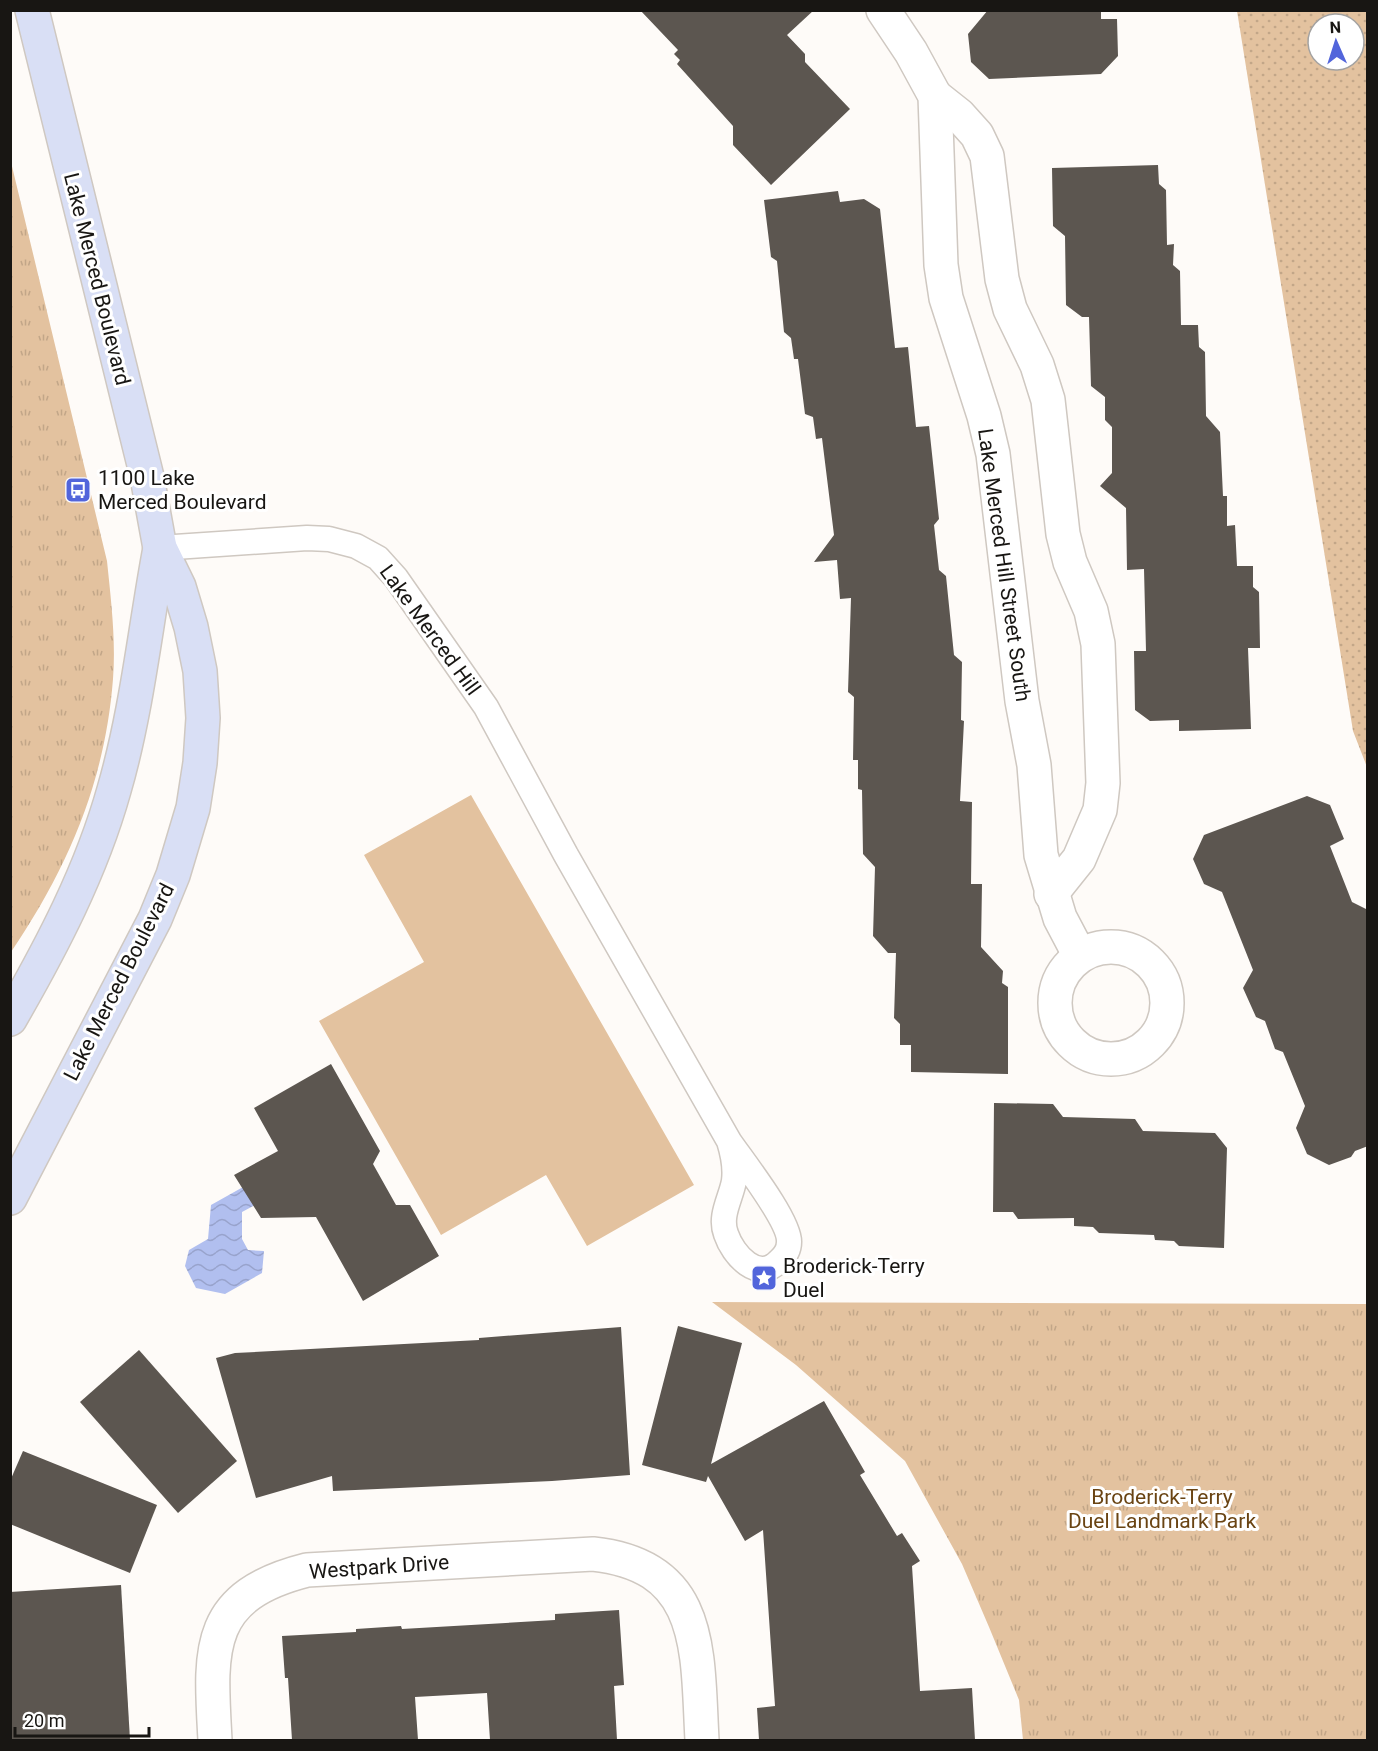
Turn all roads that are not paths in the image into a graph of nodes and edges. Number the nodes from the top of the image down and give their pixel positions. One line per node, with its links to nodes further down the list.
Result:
1 (32, 10): 4 (main road, Lake Merced Boulevard)
2 (883, 10): 3 (street, Lake Merced Hill Street South)
3 (935, 96): 5 (street, Lake Merced Hill Street South); 5 (street, Lake Merced Hill Street South)
4 (160, 548): 7 (main road, Lake Merced Boulevard); 9 (lane, Lake Merced Hill); 10 (main road, Lake Merced Boulevard)
5 (1051, 894): 6 (street, Lake Merced Hill Street South)
6 (1080, 956)
7 (20, 994): 8 (main road, Lake Merced Boulevard)
8 (10, 1019)
9 (729, 1140): 9 (lane)
10 (10, 1198)
11 (215, 1740): 12 (street, Westpark Drive)
12 (702, 1740)

